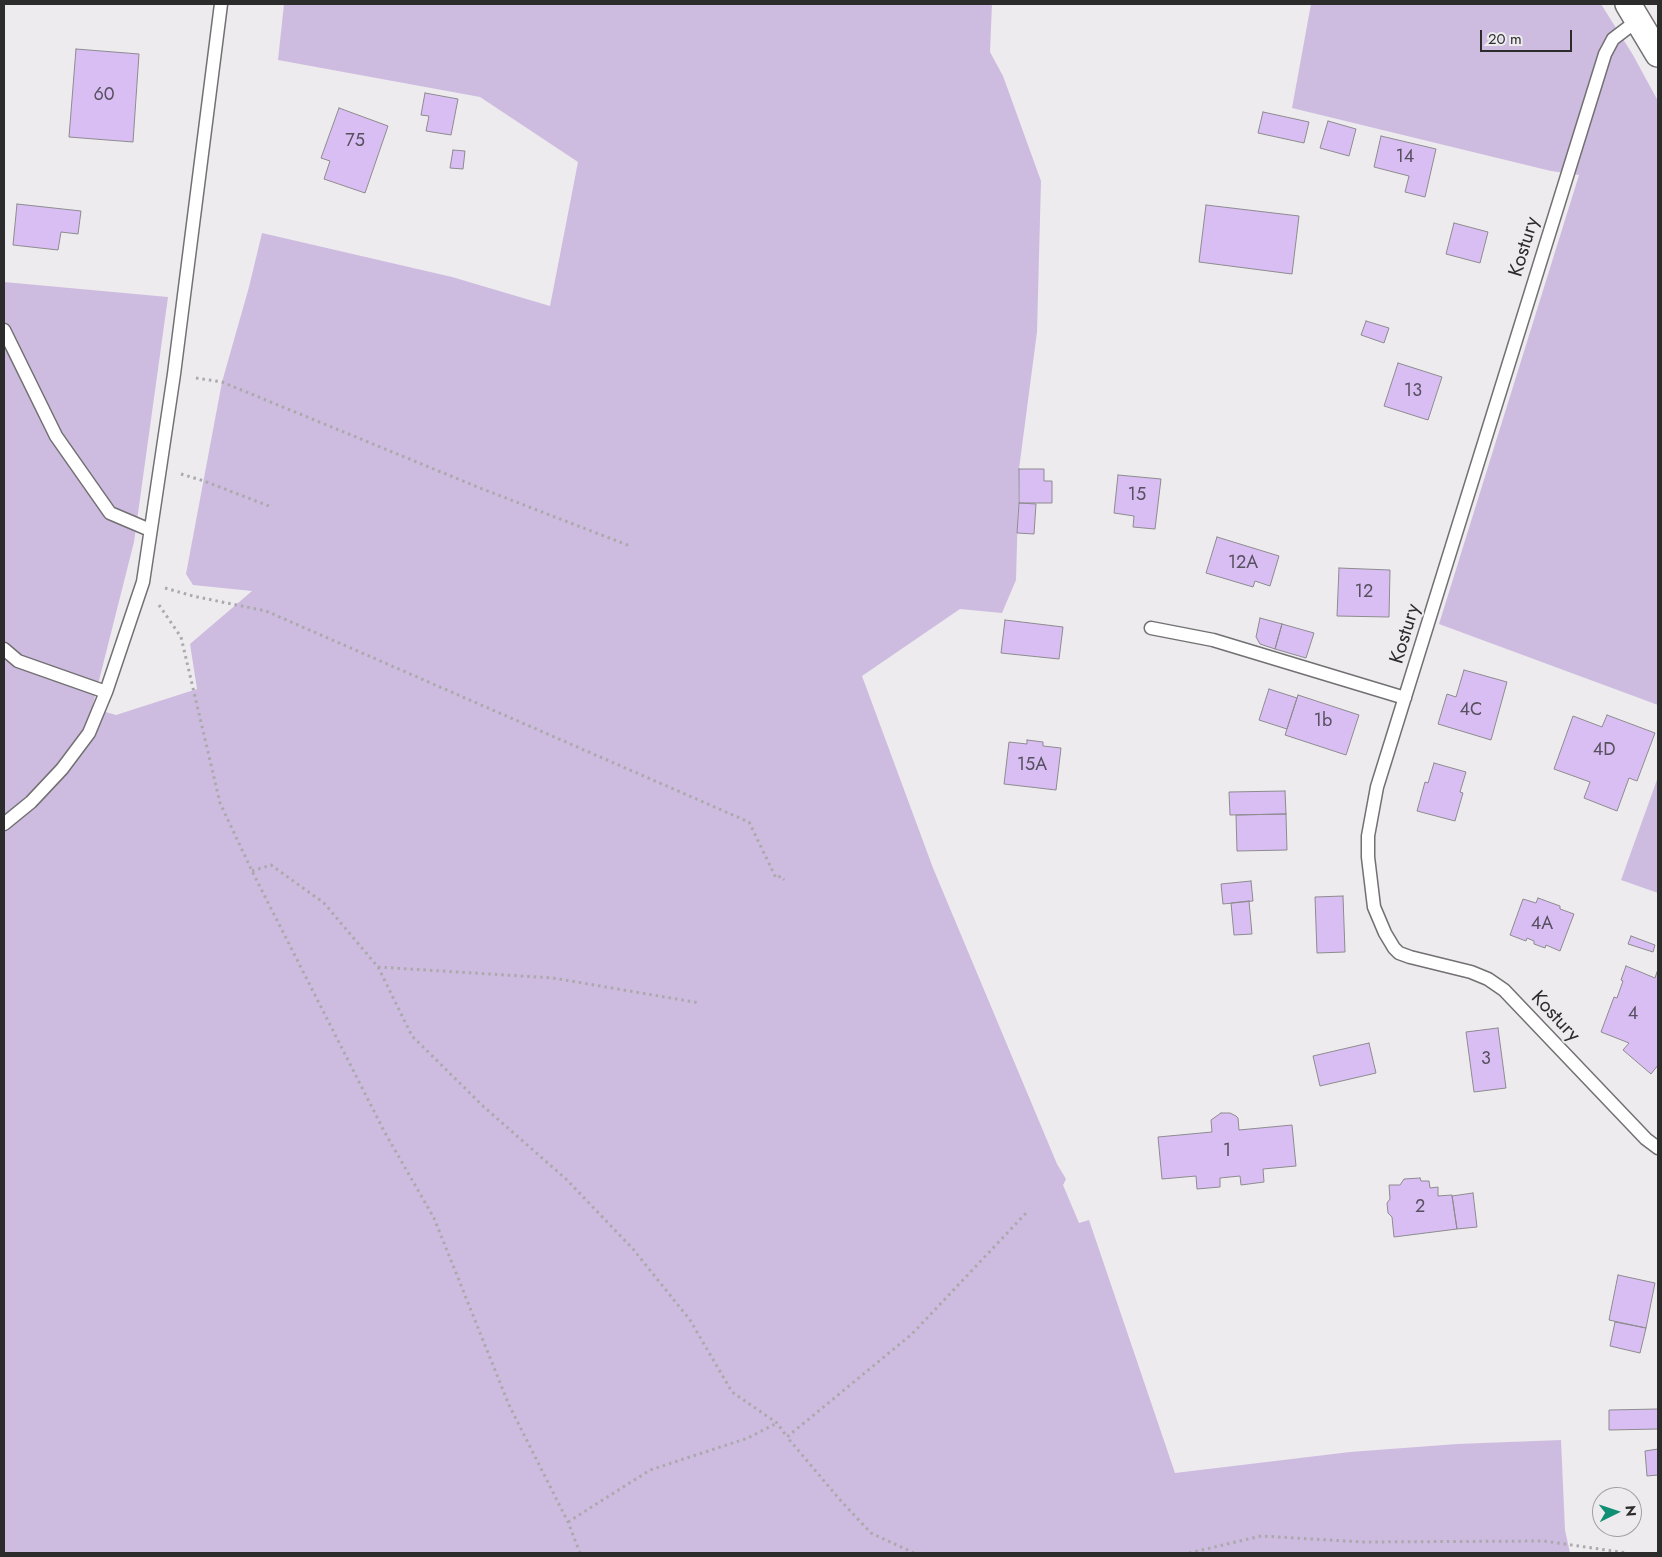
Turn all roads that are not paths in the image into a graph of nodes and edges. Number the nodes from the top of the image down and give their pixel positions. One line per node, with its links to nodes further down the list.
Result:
1 (221, 4): 5 (lane)
2 (1633, 12): 3 (street); 9 (lane, Kostury)
3 (1658, 54)
4 (4, 330): 5 (lane)
5 (150, 530): 8 (lane)
6 (1151, 628): 9 (lane)
7 (4, 649): 8 (lane)
8 (106, 692): 10 (lane)
9 (1405, 698): 11 (lane, Kostury)
10 (4, 824)
11 (1658, 1148)

